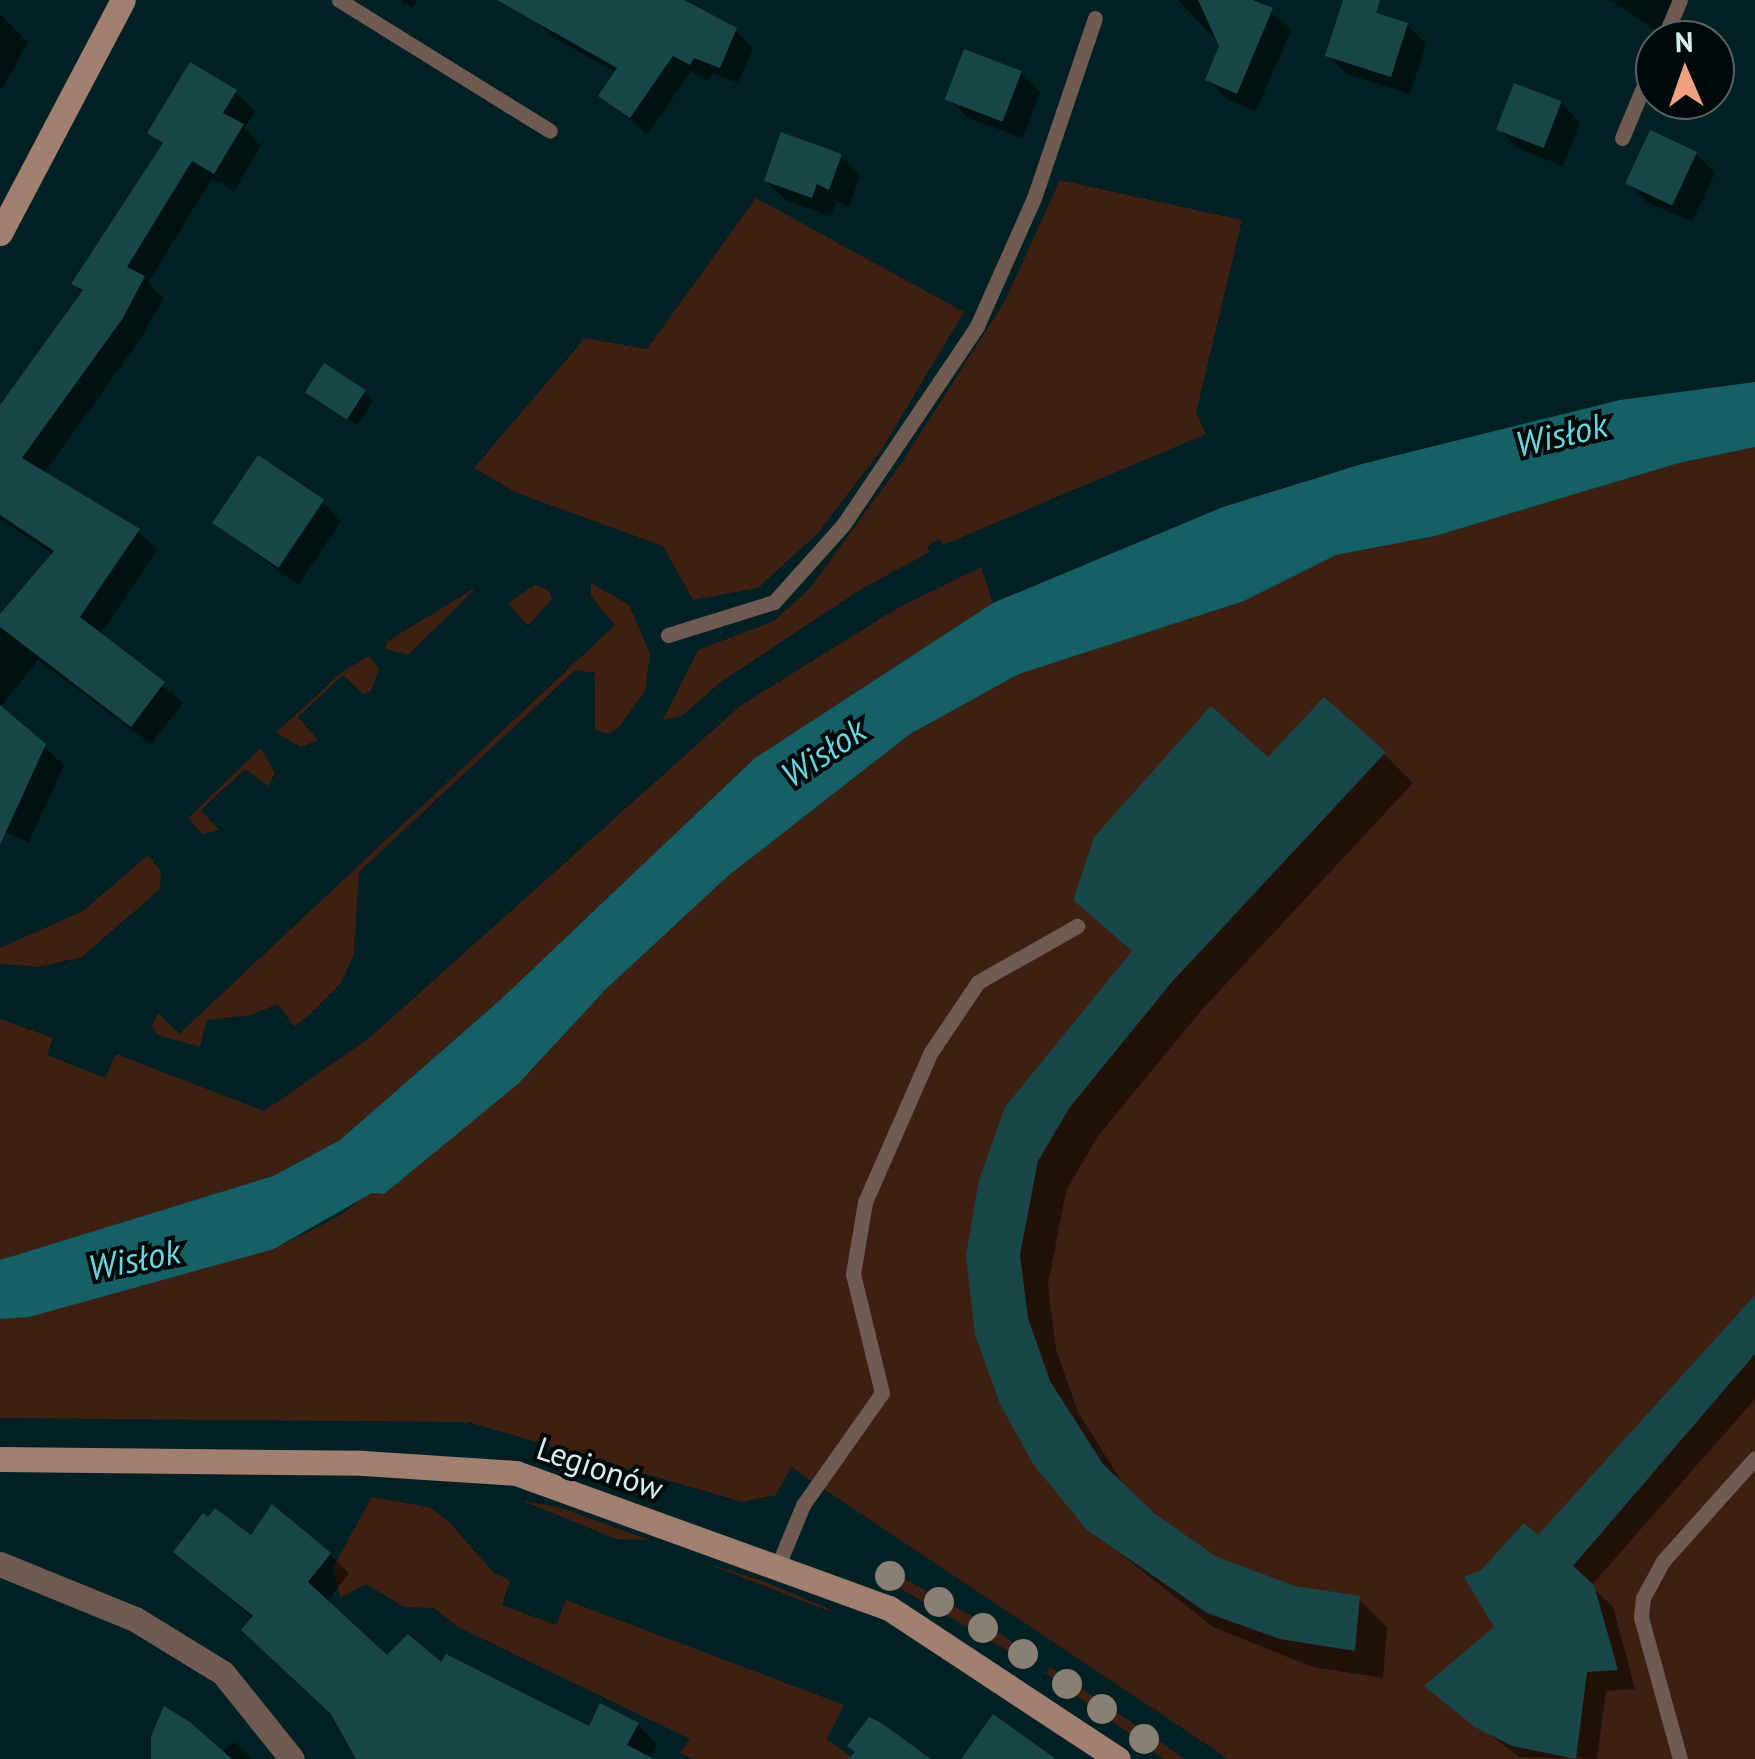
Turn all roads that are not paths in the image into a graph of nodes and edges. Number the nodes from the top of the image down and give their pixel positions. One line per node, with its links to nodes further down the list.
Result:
1 (124, 0): 7 (main road)
2 (340, 0): 5 (lane)
3 (1095, 18): 8 (lane)
4 (1635, 106): 6 (lane)
5 (550, 132)
6 (1622, 138)
7 (0, 233)
8 (668, 635)
9 (1077, 926): 12 (lane)
10 (1755, 1458): 16 (lane)
11 (0, 1459): 12 (main road, Legionów)
12 (779, 1563): 15 (main road, Legionów)
13 (0, 1564): 14 (street)
14 (292, 1759)
15 (1118, 1759)
16 (1680, 1759)

